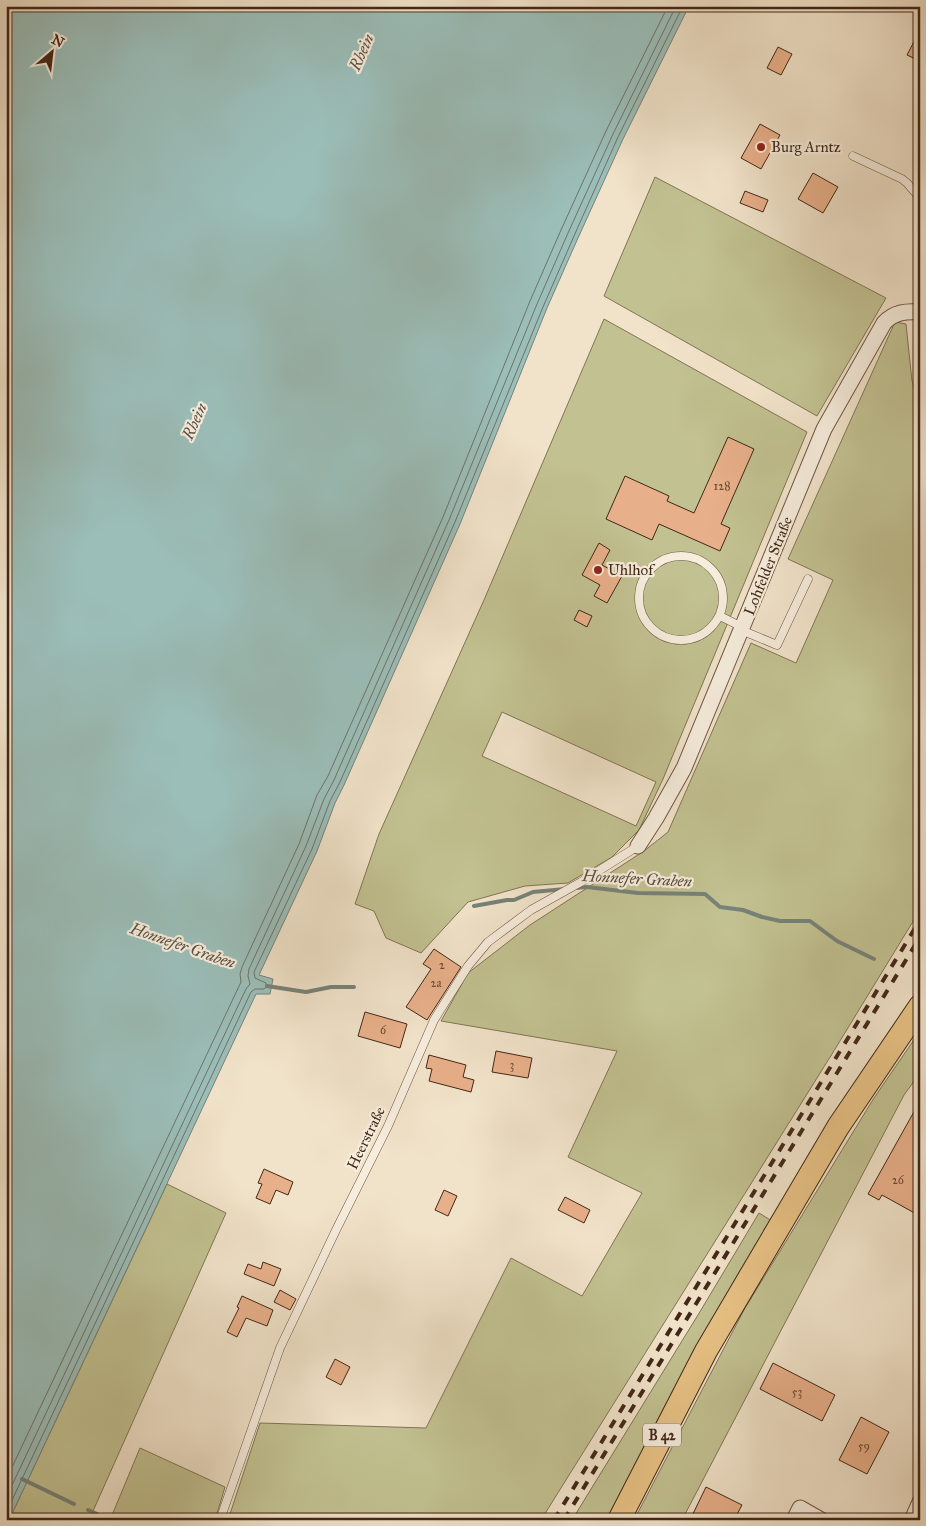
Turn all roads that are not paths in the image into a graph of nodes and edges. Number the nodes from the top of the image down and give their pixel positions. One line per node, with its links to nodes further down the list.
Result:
1 (853, 156): 2 (lane)
2 (920, 198)
3 (920, 312): 6 (street, Lohfelder Straße)
4 (808, 579): 6 (lane)
5 (720, 616): 5 (lane); 6 (lane)
6 (742, 628): 7 (street, Lohfelder Straße)
7 (638, 846): 12 (lane, Heerstraße)
8 (920, 990): 10 (main road)
9 (920, 1006): 10 (main road, B 42)
10 (885, 1057): 13 (main road, B 42)
11 (920, 1502): 16 (street)
12 (220, 1520)
13 (620, 1520)
14 (794, 1520): 15 (street)
15 (821, 1520)
16 (912, 1520)

